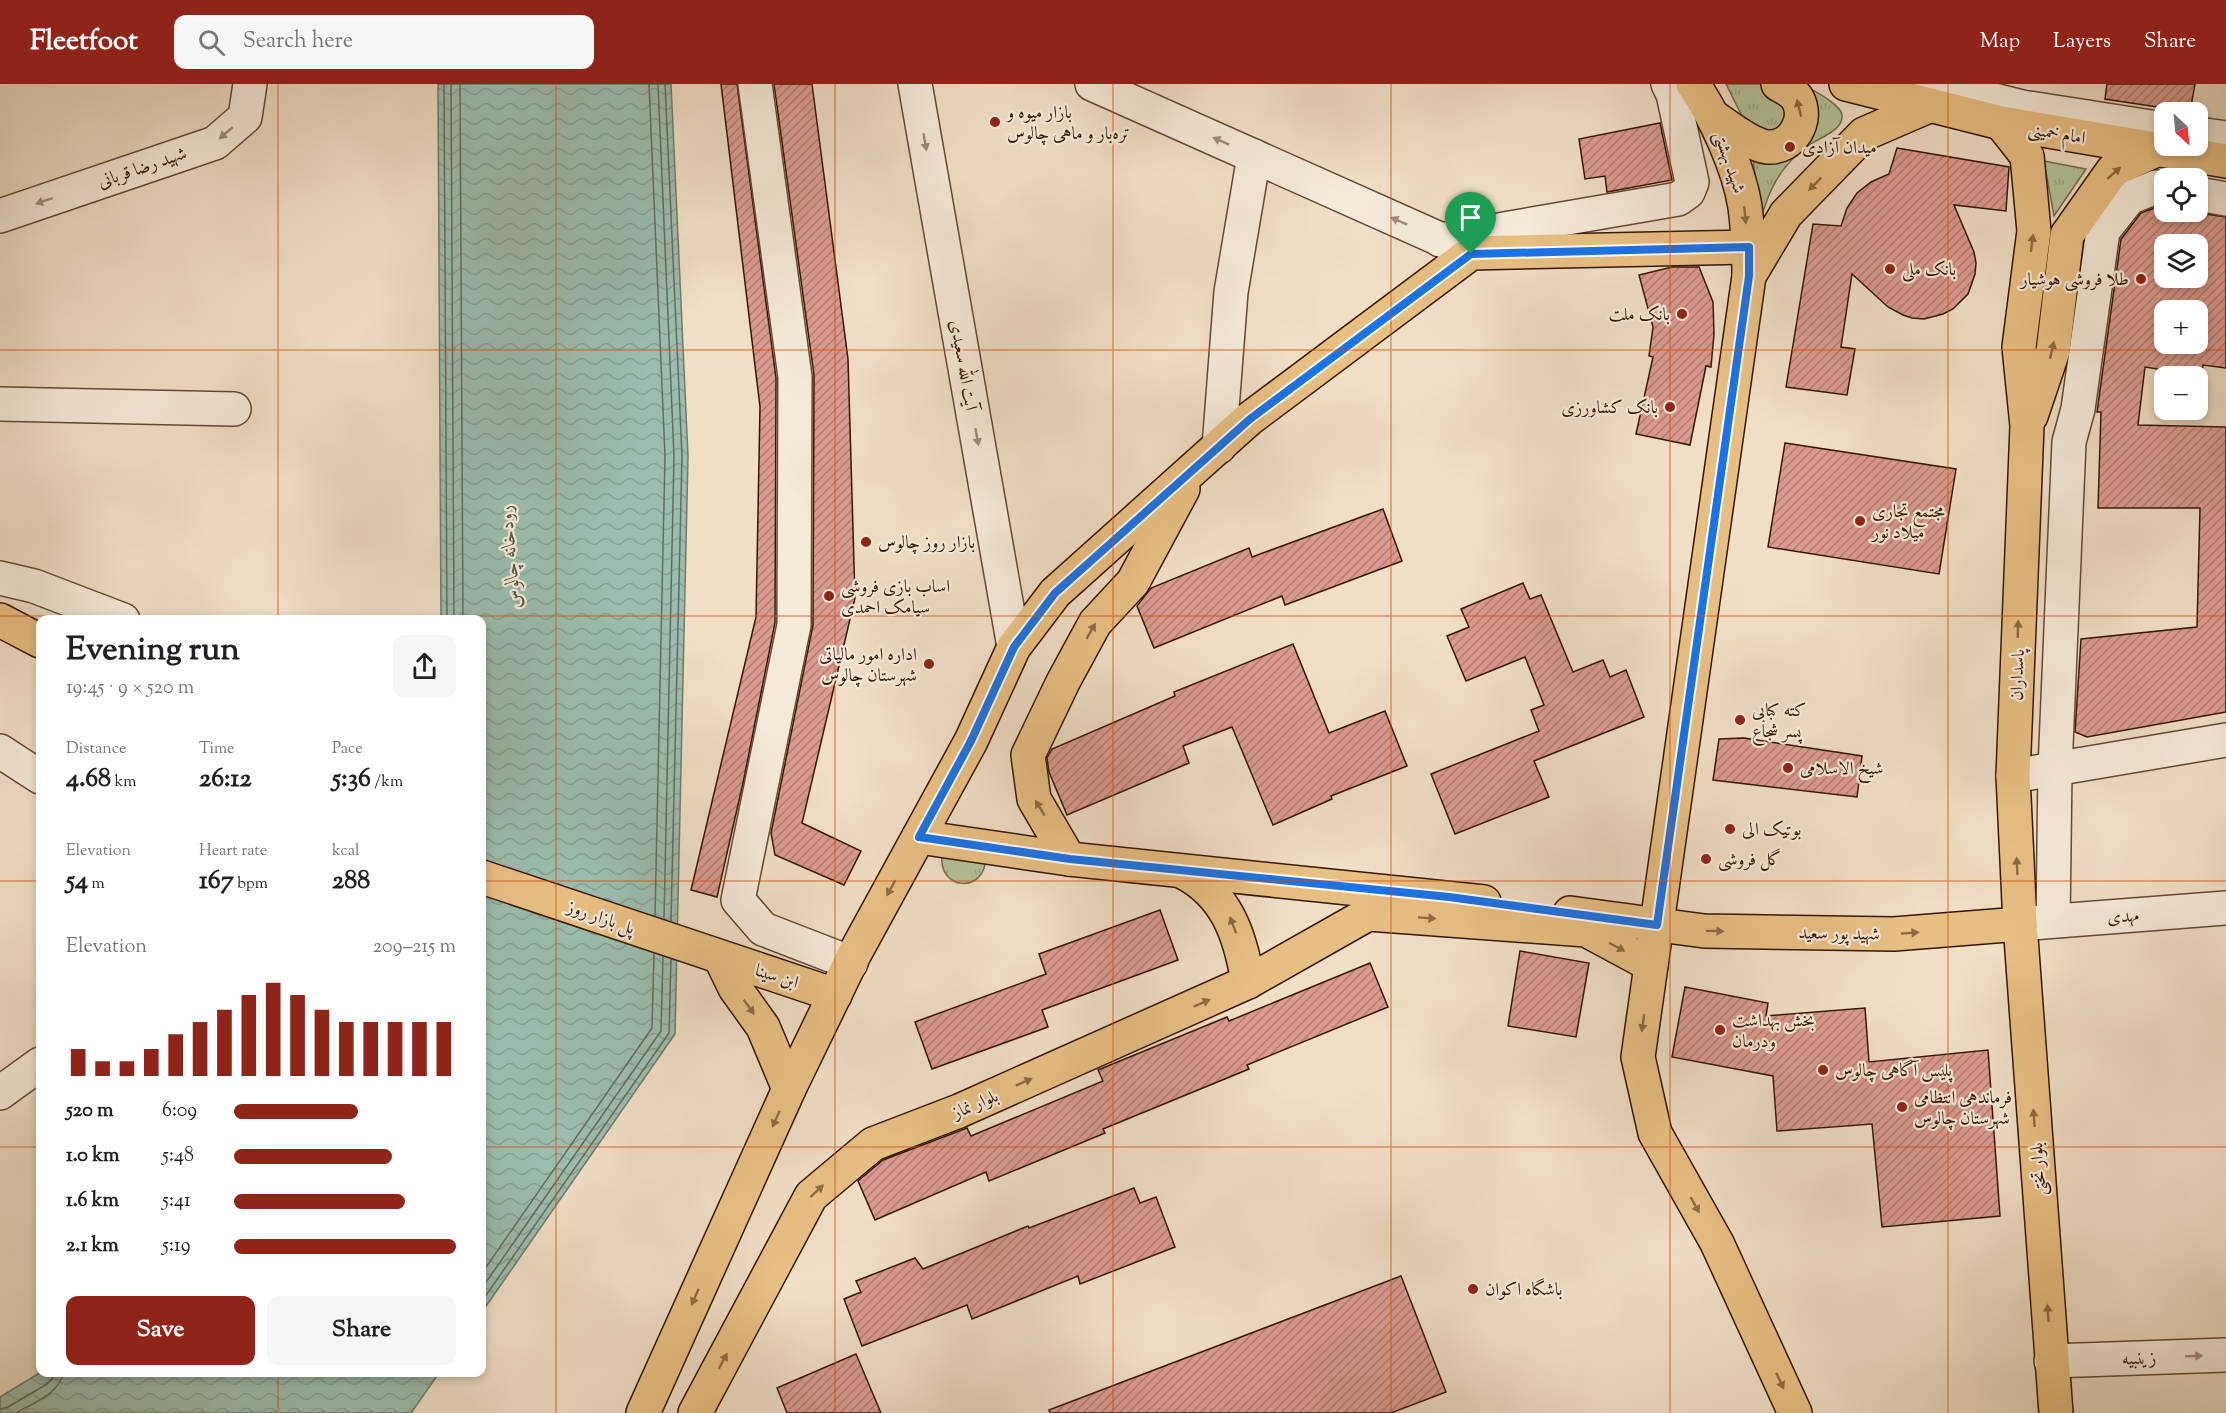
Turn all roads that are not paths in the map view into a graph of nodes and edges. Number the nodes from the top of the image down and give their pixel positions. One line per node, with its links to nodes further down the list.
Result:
1 (250, 84): 24 (street, شهید رضا قربانی, one-way to 24)
2 (755, 84): 51 (street)
3 (915, 84): 36 (street, آیت الله سعیدی, one-way to 36)
4 (1092, 84): 19 (street, one-way to 4)
5 (1668, 84): 25 (street)
6 (1693, 84): 11 (main road, شهید بهشتی)
7 (1778, 84): 11 (main road, one-way to 7)
8 (1846, 84): 9 (main road)
9 (1892, 90): 10 (main road, امام خمینی)
10 (1931, 95): 12 (main road, امام خمینی); 14 (street); 27 (main road, one-way to 27)
11 (1714, 117): 27 (main road, شهید بهشتی, one-way to 27)
12 (2001, 123): 15 (main road, امام خمینی); 30 (main road, one-way to 12)
13 (2208, 135): 16 (street)
14 (2154, 138)
15 (2154, 138)
16 (2226, 138)
17 (2154, 143): 30 (main road, one-way to 17)
18 (2208, 155): 20 (main road, امام خمینی)
19 (1254, 156): 25 (street, one-way to 19); 31 (street)
20 (2226, 161)
21 (2154, 188): 39 (street)
22 (2208, 196): 23 (street)
23 (2226, 199)
24 (0, 216)
25 (1440, 240): 26 (street)
26 (1471, 254): 27 (main road); 31 (main road)
27 (1749, 262): 49 (main road)
28 (0, 404): 29 (street)
29 (234, 409)
30 (2027, 426): 41 (main road, پاسداران, one-way to 30)
31 (1207, 457): 36 (main road); 43 (main road, one-way to 31)
32 (0, 578): 33 (street)
33 (110, 615)
34 (0, 620): 35 (main road)
35 (36, 640)
36 (1014, 647): 42 (main road)
37 (2226, 740): 39 (street)
38 (0, 751): 40 (street)
39 (2055, 769): 41 (street); 47 (street)
40 (36, 774)
41 (2013, 776): 48 (main road, پاسداران, one-way to 41)
42 (919, 837): 43 (main road, شهید پور سعید); 51 (main road, one-way to 51)
43 (1070, 859): 44 (main road, شهید پور سعید)
44 (1179, 870): 49 (main road, شهید پور سعید); 53 (main road, one-way to 44)
45 (486, 878): 50 (main road, پل بازار روز)
46 (2226, 908): 47 (street, مهدی)
47 (2053, 921): 48 (street, مهدی)
48 (2020, 924): 49 (main road, شهید پور سعید, one-way to 48); 59 (main road, بلوار تختی, one-way to 48)
49 (1657, 925): 52 (main road)
50 (720, 957): 54 (main road, ابن سینا); 56 (main road, one-way to 56)
51 (850, 963): 54 (main road)
52 (1651, 965): 53 (main road, بلوار نماز, one-way to 52); 62 (main road, one-way to 62)
53 (1248, 982): 61 (main road, بلوار نماز, one-way to 53)
54 (834, 995): 56 (main road)
55 (36, 1067): 57 (street)
56 (789, 1089): 60 (main road, one-way to 60)
57 (0, 1093)
58 (2226, 1355): 59 (street, زینبیه, one-way to 58)
59 (2051, 1361): 63 (main road, بلوار تختی)
60 (643, 1413)
61 (695, 1413)
62 (1795, 1413)
63 (2056, 1413)

